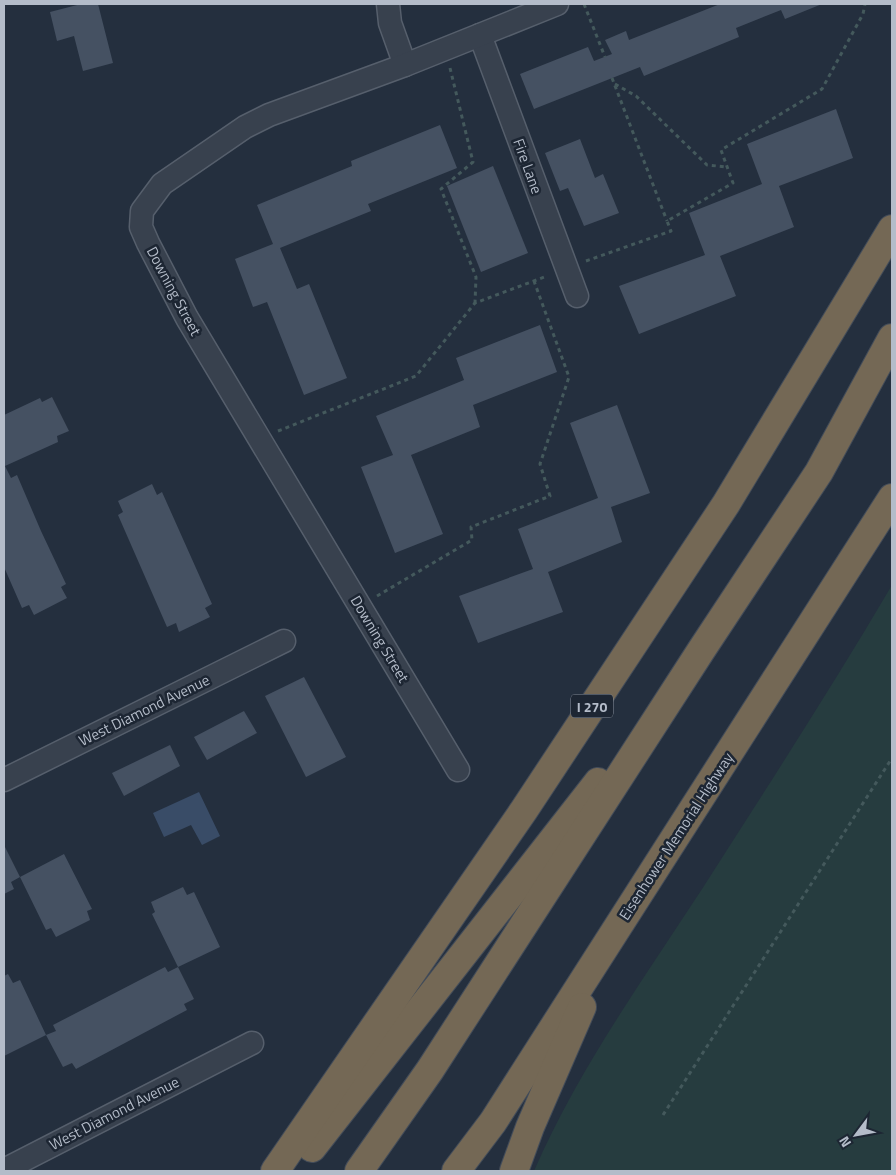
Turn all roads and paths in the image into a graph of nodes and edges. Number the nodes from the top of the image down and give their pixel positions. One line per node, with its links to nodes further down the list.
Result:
1 (388, 4): 8 (street)
2 (557, 4): 5 (street, Downing Street)
3 (584, 4): 7 (path)
4 (865, 4): 11 (path)
5 (480, 34): 6 (street, Downing Street); 14 (street, Fire Lane)
6 (445, 48): 8 (street, Downing Street); 17 (path)
7 (604, 57)
8 (405, 65): 19 (street, Downing Street)
9 (612, 78): 10 (path)
10 (614, 83): 11 (path); 12 (path)
11 (727, 167): 12 (path)
12 (667, 221): 14 (path)
13 (892, 229): 31 (highway, I 270)
14 (566, 268): 15 (path); 16 (street, Fire Lane)
15 (534, 281): 17 (path); 21 (path)
16 (577, 296)
17 (475, 303): 19 (path)
18 (892, 338): 23 (highway)
19 (259, 438): 21 (street, Downing Street)
20 (892, 498): 27 (highway, Eisenhower Memorial Highway)
21 (360, 606): 25 (street, Downing Street)
22 (284, 641): 26 (street, West Diamond Avenue)
23 (702, 650): 32 (highway); 33 (highway)
24 (892, 758): 29 (path)
25 (458, 770)
26 (4, 780)
27 (615, 930): 34 (highway, Eisenhower Memorial Highway); 35 (highway)
28 (252, 1043): 30 (street, West Diamond Avenue)
29 (663, 1115)
30 (4, 1170)
31 (276, 1171)
32 (294, 1171)
33 (359, 1171)
34 (456, 1171)
35 (514, 1171)

